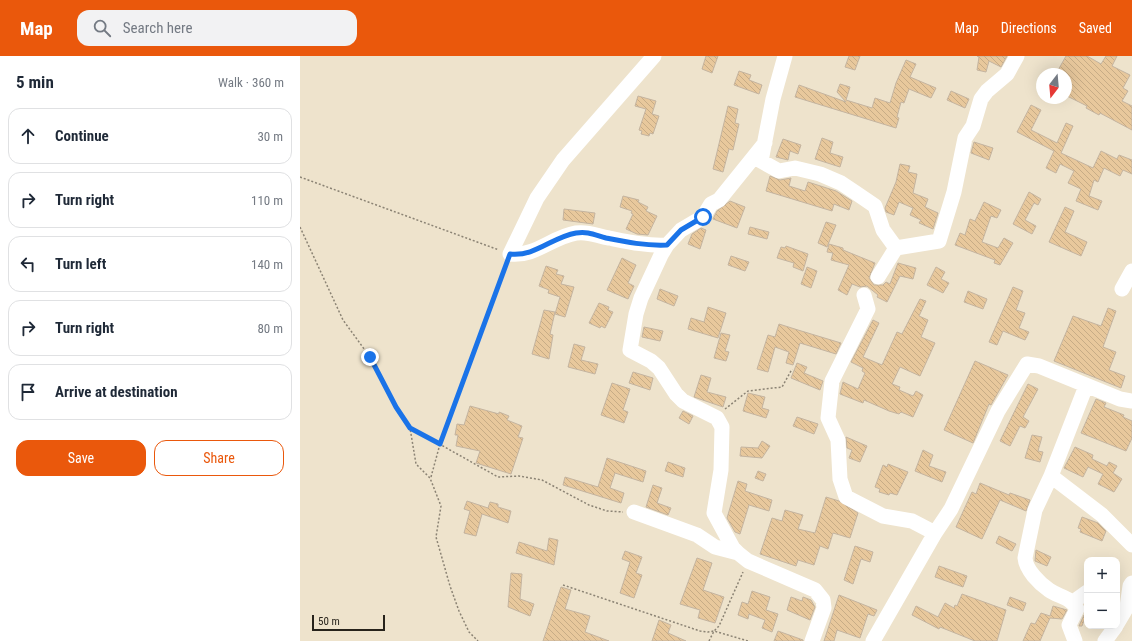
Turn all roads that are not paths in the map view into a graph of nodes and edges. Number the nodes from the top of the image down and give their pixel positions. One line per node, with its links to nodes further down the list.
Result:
1 (654, 56): 5 (street)
2 (785, 56): 4 (street)
3 (1017, 56): 6 (street)
4 (765, 143): 5 (street); 6 (street)
5 (667, 245): 17 (street)
6 (896, 248): 8 (street)
7 (1132, 271): 9 (street)
8 (878, 277)
9 (1122, 289)
10 (864, 295): 15 (street)
11 (1086, 386): 12 (street); 13 (street); 15 (street)
12 (1132, 401)
13 (1050, 476): 16 (street); 20 (street)
14 (634, 512): 17 (street)
15 (935, 533): 25 (street)
16 (1132, 545)
17 (743, 557): 24 (street)
18 (1132, 582): 21 (street)
19 (1086, 593): 20 (street)
20 (1073, 602): 26 (street)
21 (1125, 606): 22 (street)
22 (1120, 617)
23 (1113, 629): 27 (street)
24 (812, 641)
25 (873, 641)
26 (1075, 641)
27 (1105, 641)

